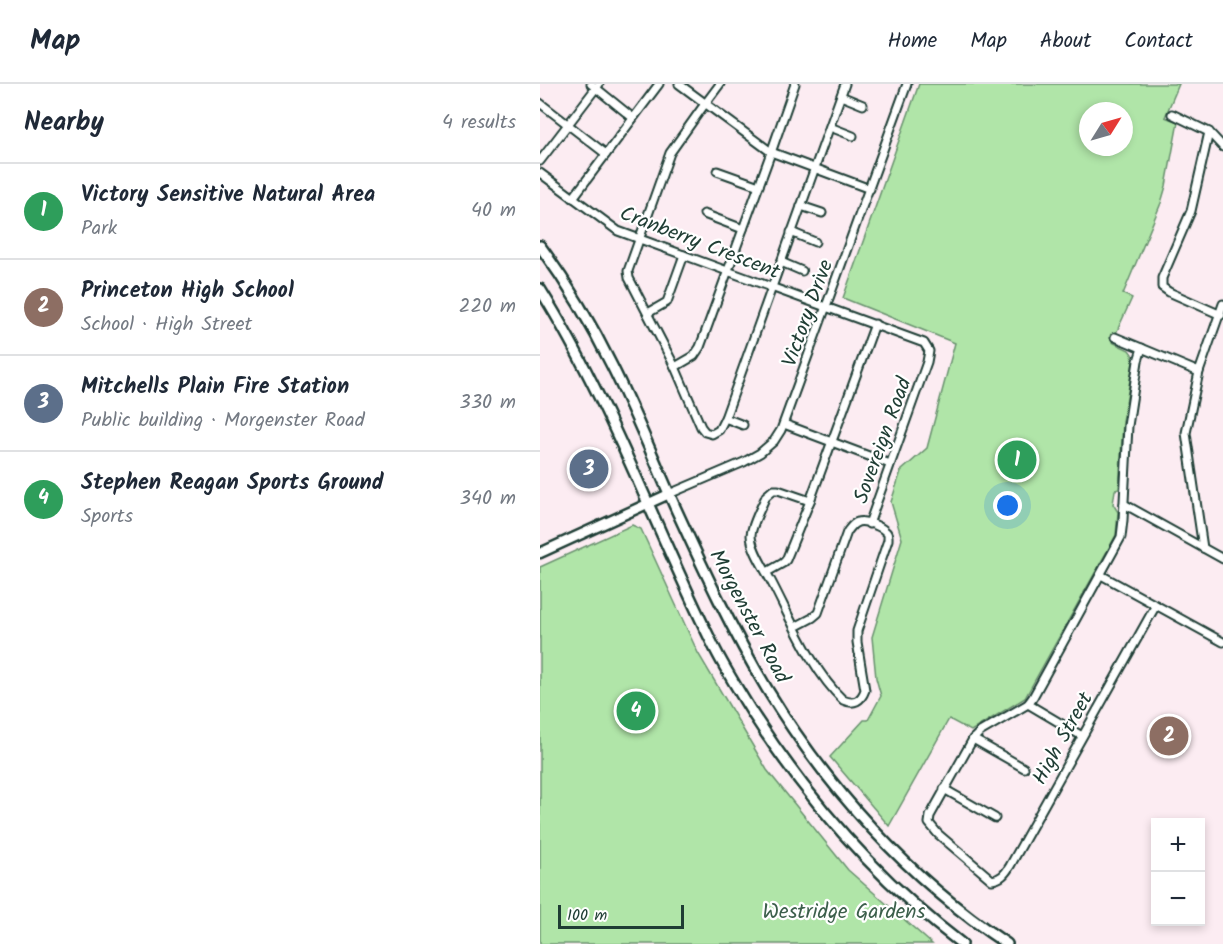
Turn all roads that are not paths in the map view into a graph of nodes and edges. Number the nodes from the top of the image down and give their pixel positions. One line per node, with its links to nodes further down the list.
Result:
1 (659, 84): 13 (street)
2 (680, 84): 10 (street)
3 (720, 84): 10 (street)
4 (795, 84): 19 (street)
5 (845, 84): 8 (street)
6 (907, 84): 26 (street, Victory Drive)
7 (595, 85): 13 (street); 14 (street)
8 (841, 96): 11 (street); 15 (street)
9 (540, 102): 14 (street)
10 (705, 104): 19 (street); 33 (street)
11 (863, 105)
12 (1172, 114): 16 (street)
13 (633, 118): 20 (street)
14 (567, 124): 20 (street); 21 (street)
15 (830, 127): 17 (street); 22 (street)
16 (1209, 132): 18 (street); 45 (street)
17 (853, 136)
18 (1223, 147)
19 (771, 152): 22 (street); 25 (street)
20 (606, 154): 27 (street)
21 (540, 161)
22 (814, 168): 26 (street); 28 (street)
23 (717, 171): 25 (street)
24 (540, 173): 27 (street, Cranberry Crescent)
25 (759, 186): 31 (street)
26 (870, 189): 43 (street, Victory Drive)
27 (573, 198): 33 (street, Cranberry Crescent)
28 (801, 206): 29 (street); 32 (street)
29 (822, 213)
30 (704, 214): 31 (street)
31 (743, 229): 38 (street)
32 (791, 232): 34 (street); 37 (street)
33 (640, 239): 36 (street, Cranberry Crescent); 44 (street)
34 (815, 242)
35 (540, 246): 57 (main road, Morgenster Road)
36 (684, 255): 38 (street, Cranberry Crescent); 44 (street)
37 (781, 262): 39 (street); 40 (street)
38 (728, 271): 40 (street, Cranberry Crescent); 50 (street)
39 (802, 271)
40 (772, 288): 43 (street, Cranberry Crescent); 52 (street)
41 (540, 289): 59 (main road, Morgenster Road)
42 (1223, 304): 45 (street)
43 (826, 306): 46 (street, Cranberry Crescent); 53 (street, Victory Drive)
44 (648, 314): 50 (street)
45 (1221, 315): 51 (street)
46 (875, 324): 48 (street, Cranberry Crescent); 55 (street)
47 (1115, 337): 49 (street)
48 (926, 345): 56 (street, Sovereign Road)
49 (1142, 348): 51 (street); 60 (street)
50 (675, 367): 52 (street)
51 (1199, 372): 62 (street)
52 (725, 418): 54 (street)
53 (784, 423): 55 (street); 57 (street, Victory Drive)
54 (743, 425)
55 (830, 442): 56 (street); 58 (street)
56 (890, 465): 61 (street, Sovereign Road)
57 (669, 494): 59 (street); 77 (main road, Morgenster Road)
58 (810, 501): 65 (street); 65 (street)
59 (649, 503): 63 (street); 76 (main road, Morgenster Road)
60 (1124, 504): 62 (street); 66 (street)
61 (869, 524): 68 (street); 68 (street, Sovereign Road)
62 (1203, 548): 64 (street)
63 (540, 553)
64 (1223, 559)
65 (767, 572): 68 (street)
66 (1101, 575): 67 (street); 70 (street)
67 (1156, 605): 69 (street); 71 (street, High Street)
68 (795, 627)
69 (1223, 642)
70 (1028, 704): 71 (street); 72 (street)
71 (1083, 736): 74 (street, High Street)
72 (973, 739): 73 (street); 74 (street)
73 (1024, 768)
74 (944, 789): 75 (street)
75 (995, 818)
76 (962, 944)
77 (1007, 944)

